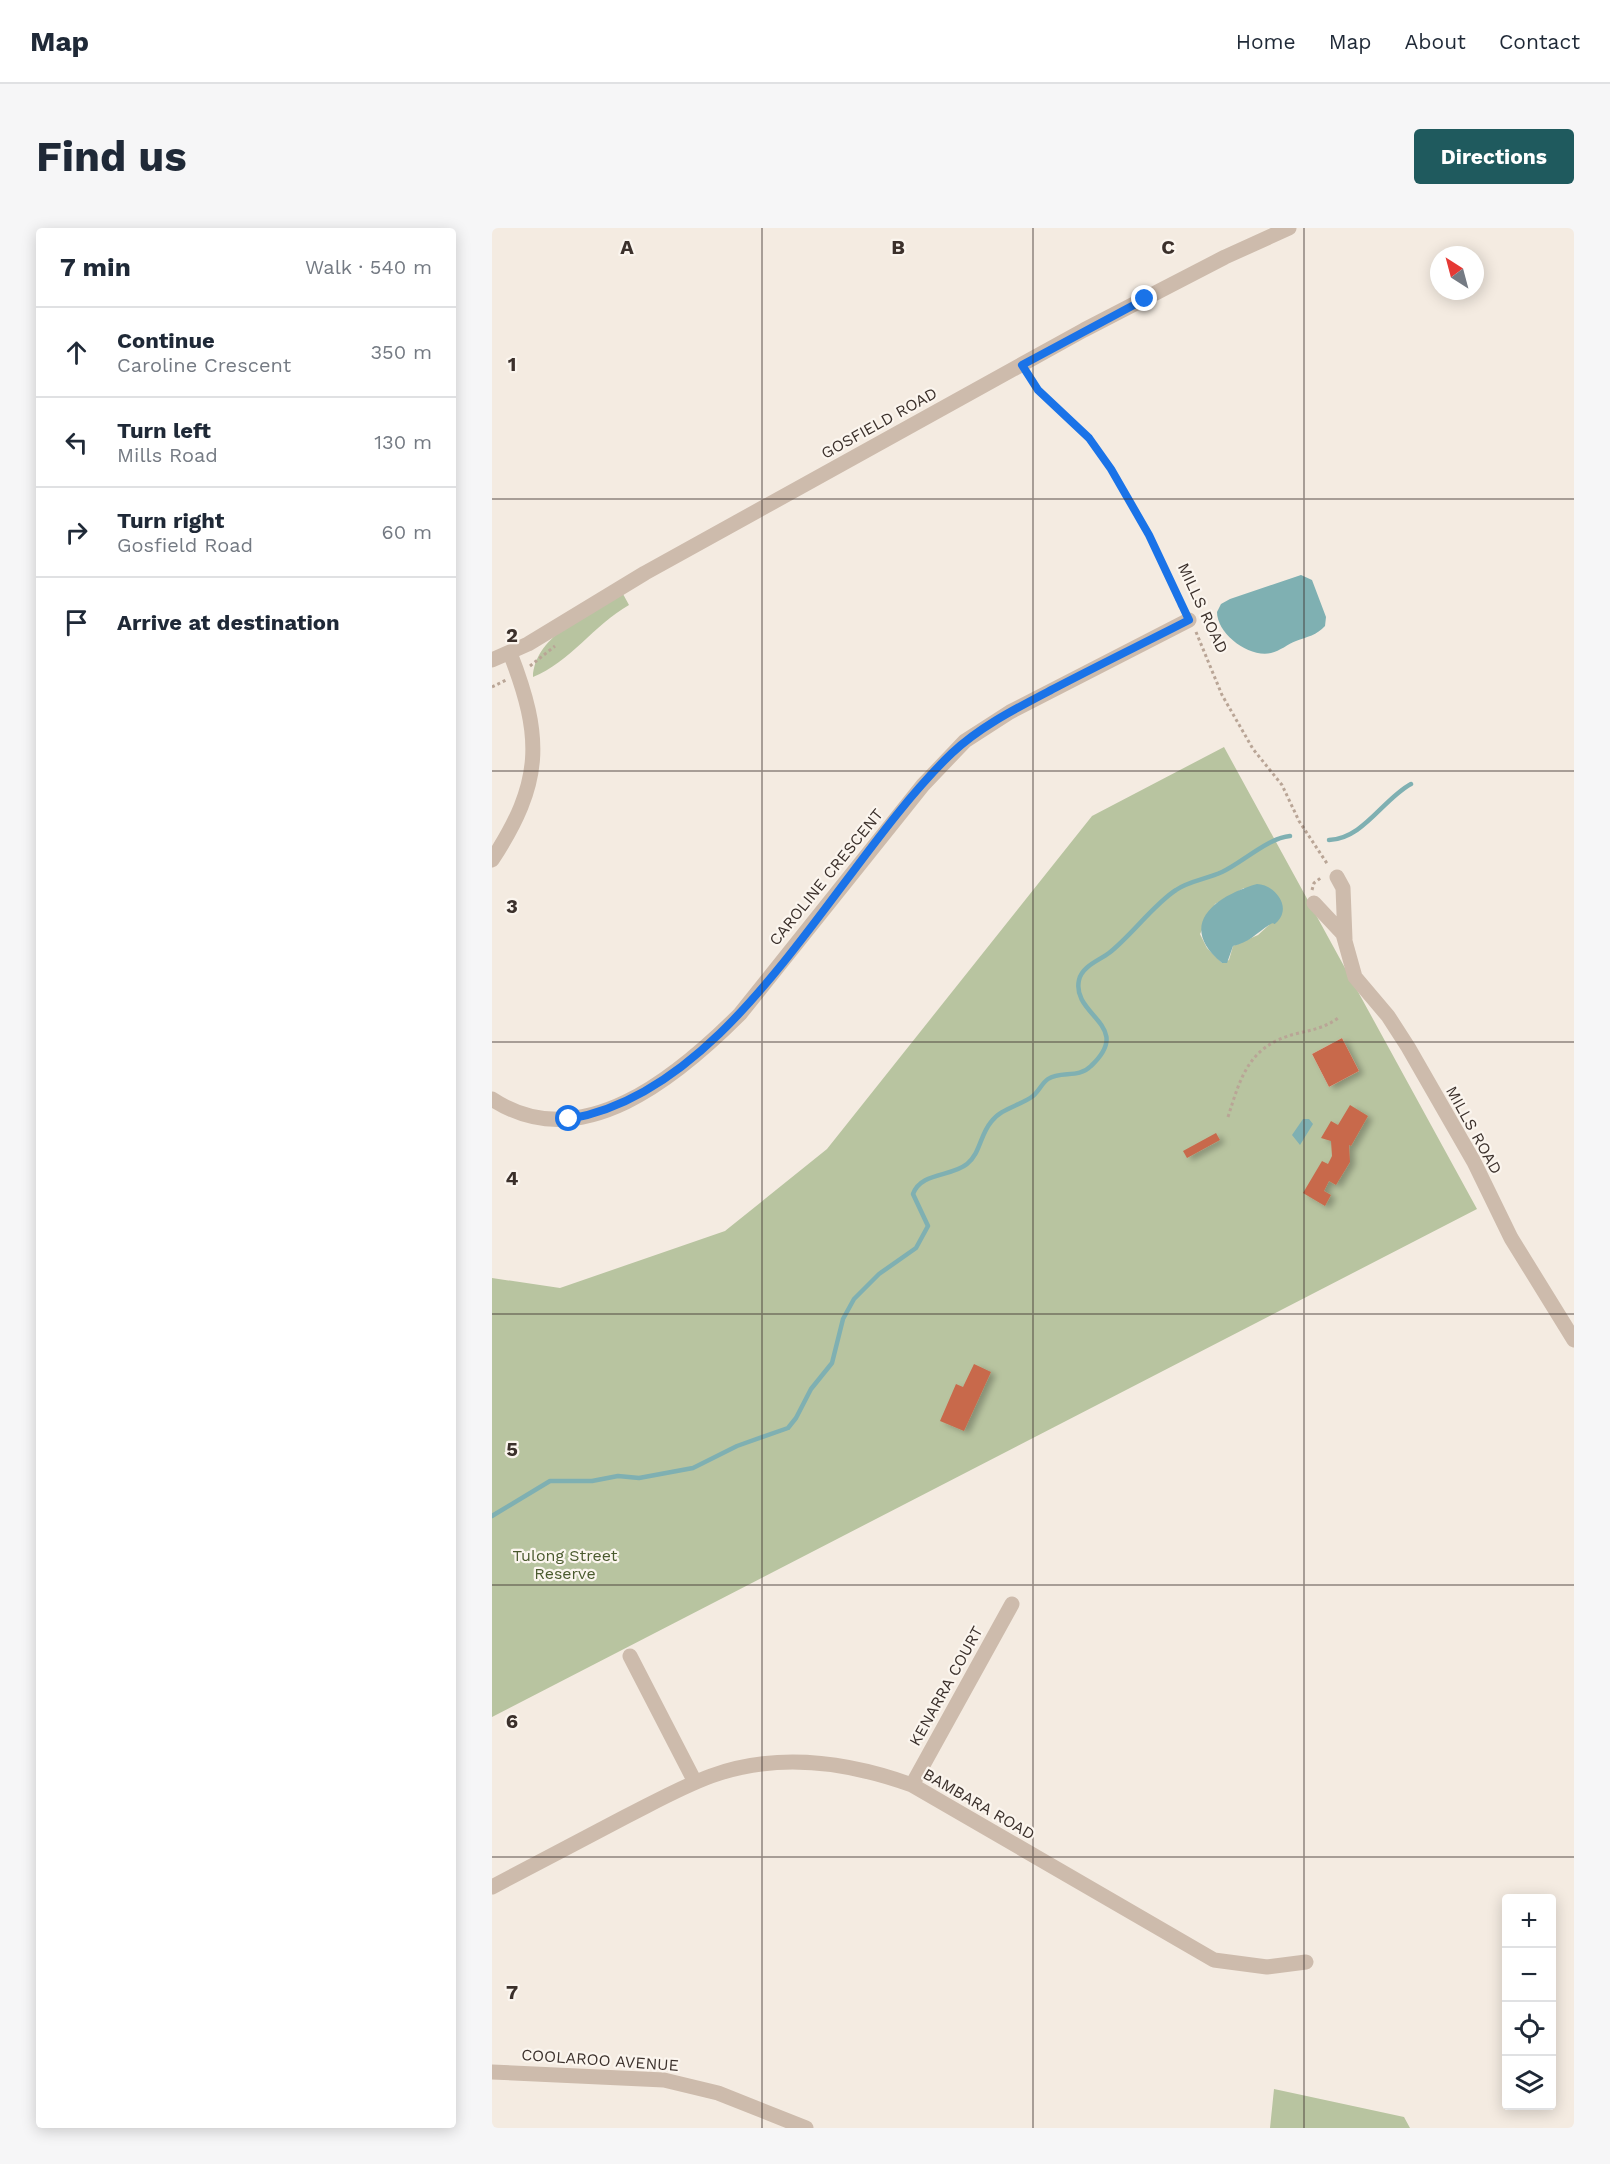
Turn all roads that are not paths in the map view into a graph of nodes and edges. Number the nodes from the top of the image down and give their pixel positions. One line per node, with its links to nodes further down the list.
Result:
1 (1289, 228): 3 (street, GOSFIELD ROAD)
2 (1189, 620): 9 (street, CAROLINE CRESCENT)
3 (510, 653): 4 (street, GOSFIELD ROAD); 5 (street)
4 (492, 660)
5 (492, 860)
6 (1337, 877): 8 (street, MILLS ROAD)
7 (1314, 903): 8 (street, MILLS ROAD)
8 (1345, 940): 10 (street, MILLS ROAD)
9 (492, 1099)
10 (1574, 1340)
11 (1012, 1604): 14 (street, KENARRA COURT)
12 (630, 1656): 13 (street)
13 (695, 1782): 14 (street, BAMBARA ROAD); 15 (street, BAMBARA ROAD)
14 (912, 1785): 16 (street, BAMBARA ROAD)
15 (492, 1887)
16 (1306, 1962)
17 (492, 2072): 18 (street, COOLAROO AVENUE)
18 (806, 2128)

